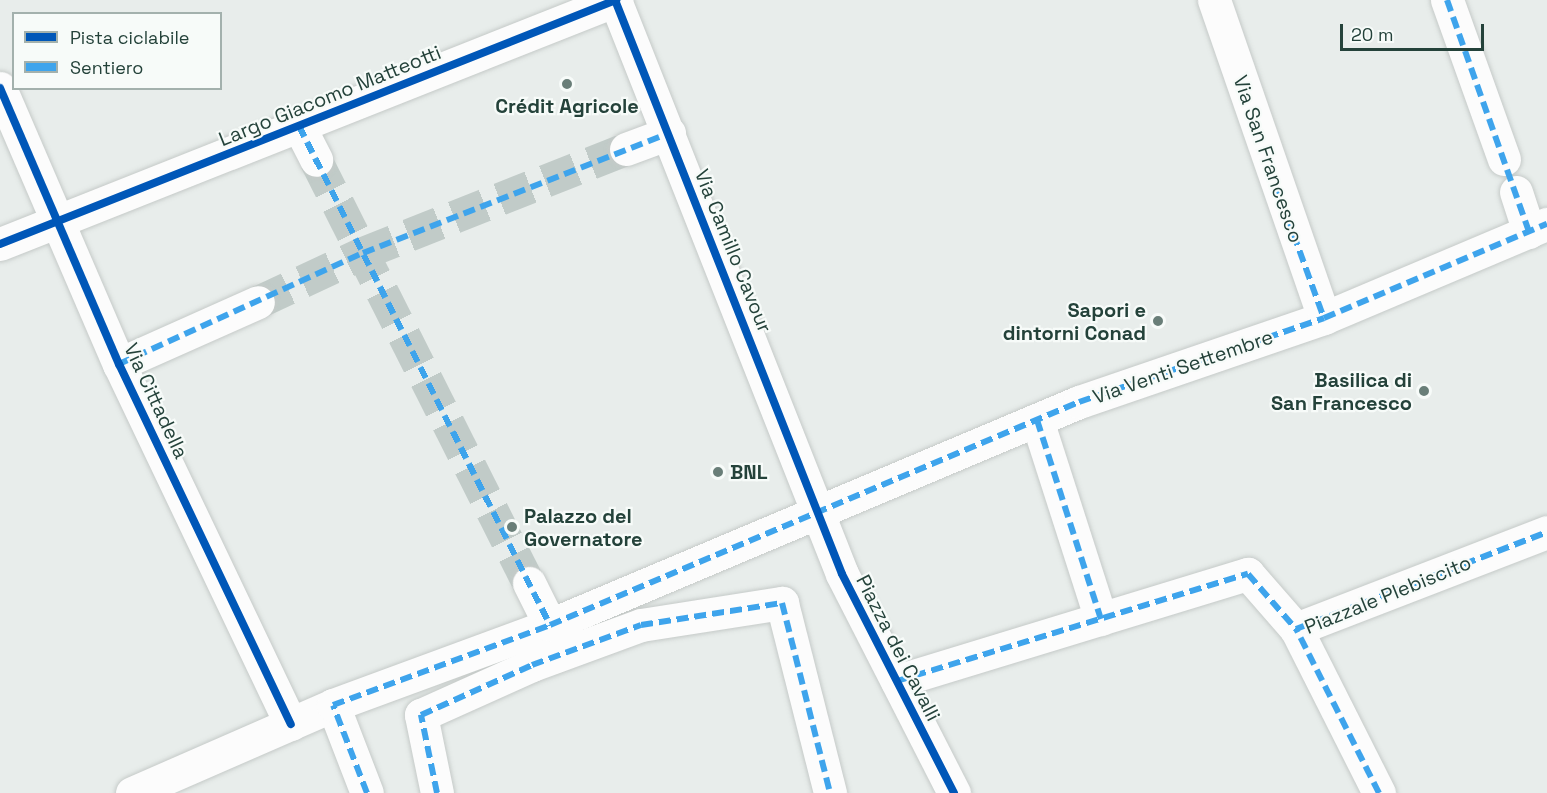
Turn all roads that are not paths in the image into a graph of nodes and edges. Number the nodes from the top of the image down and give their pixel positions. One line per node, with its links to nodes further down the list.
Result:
1 (616, 0): 5 (street, Largo Giacomo Matteotti); 6 (street, Via Camillo Cavour)
2 (1214, 0): 15 (street, Via San Francesco)
3 (1447, 0): 8 (street)
4 (0, 88): 11 (street, Via Cittadella)
5 (299, 126): 9 (street); 11 (street, Largo Giacomo Matteotti)
6 (669, 133): 7 (street); 18 (street, Via Camillo Cavour)
7 (626, 149)
8 (1504, 159)
9 (316, 160)
10 (1516, 192): 12 (street)
11 (57, 222): 13 (street, Largo Giacomo Matteotti); 16 (street, Via Cittadella)
12 (1538, 228): 15 (street, Via Venti Settembre)
13 (0, 244)
14 (258, 302): 16 (street)
15 (1324, 318): 17 (street, Via Venti Settembre)
16 (119, 364): 26 (street, Via Cittadella)
17 (1038, 420): 18 (street, Via Venti Settembre); 21 (street)
18 (821, 514): 22 (street); 24 (street, Piazza dei Cavalli)
19 (1547, 532): 23 (street, Piazzale Plebiscito)
20 (529, 583): 22 (street)
21 (1101, 619): 23 (street); 24 (street)
22 (550, 625): 25 (street)
23 (1296, 629): 32 (street, Piazzale Plebiscito)
24 (897, 681): 31 (street, Piazza dei Cavalli)
25 (333, 705): 26 (street); 28 (street)
26 (291, 724): 27 (street)
27 (132, 793)
28 (367, 793)
29 (437, 793): 30 (street)
30 (830, 793)
31 (954, 793)
32 (1379, 793)

